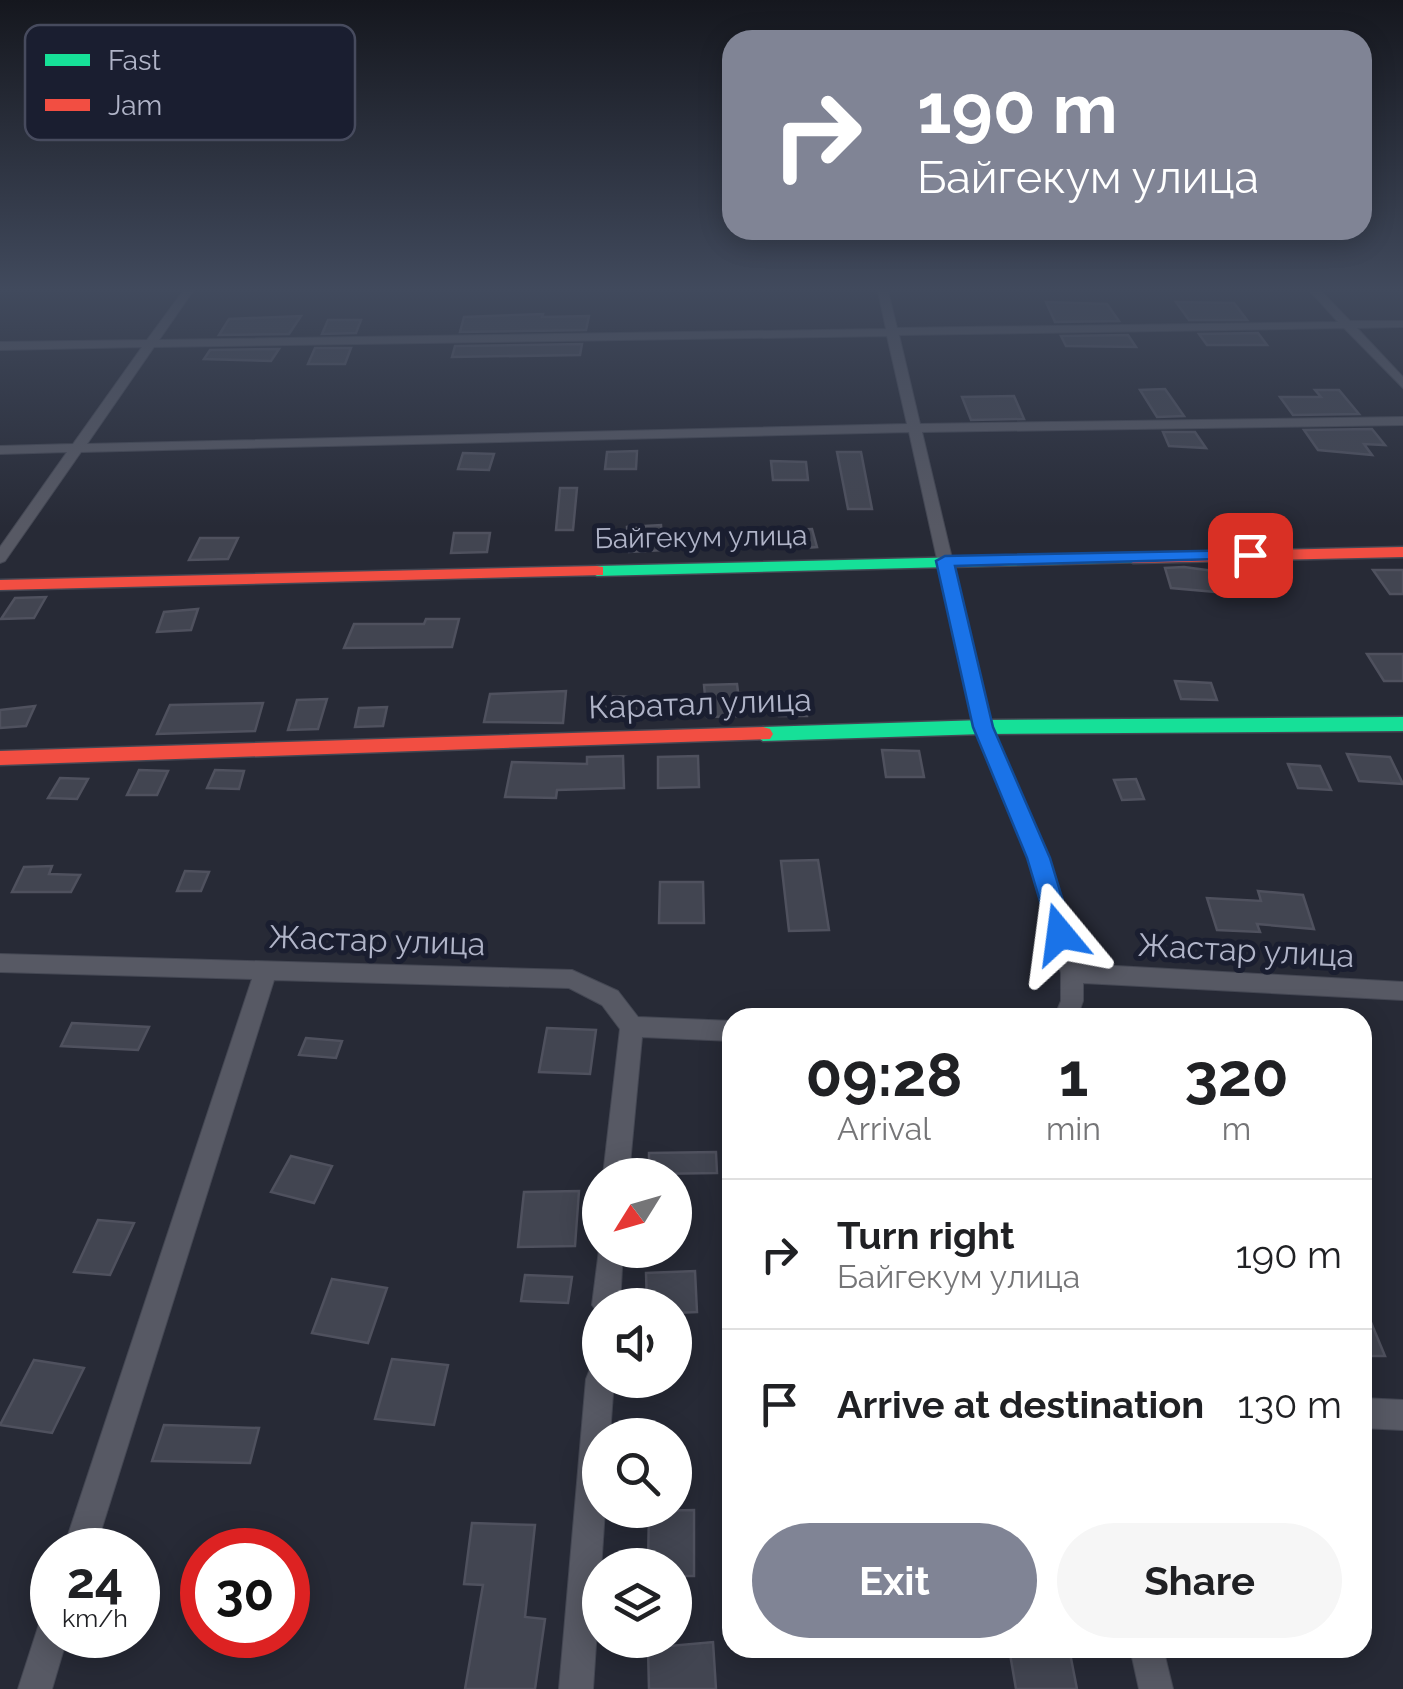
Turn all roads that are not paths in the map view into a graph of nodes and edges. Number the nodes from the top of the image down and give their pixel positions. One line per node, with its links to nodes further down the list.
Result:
1 (133, 370): 6 (street)
2 (901, 370): 4 (street)
3 (1403, 421): 4 (street)
4 (914, 428): 6 (street); 9 (street)
5 (0, 450): 6 (street)
6 (76, 450): 8 (street)
7 (1403, 552): 9 (street, Байгекум улица)
8 (0, 558)
9 (945, 561): 10 (street, Байгекум улица); 12 (street)
10 (0, 585)
11 (1403, 724): 12 (street, Каратал улица)
12 (983, 727): 13 (street, Каратал улица); 16 (street)
13 (0, 758)
14 (0, 963): 15 (street, Жастар улица)
15 (266, 969): 19 (street, Жастар улица); 25 (street)
16 (1072, 972): 17 (street, Жастар улица); 18 (street)
17 (1403, 991)
18 (1069, 1008)
19 (632, 1026): 20 (street); 21 (street)
20 (722, 1030)
21 (618, 1158)
22 (599, 1398): 29 (street)
23 (1372, 1413): 24 (street)
24 (1403, 1415)
25 (86, 1528)
26 (44, 1658): 28 (street)
27 (1149, 1658): 30 (street)
28 (34, 1689)
29 (576, 1689)
30 (1156, 1689)

